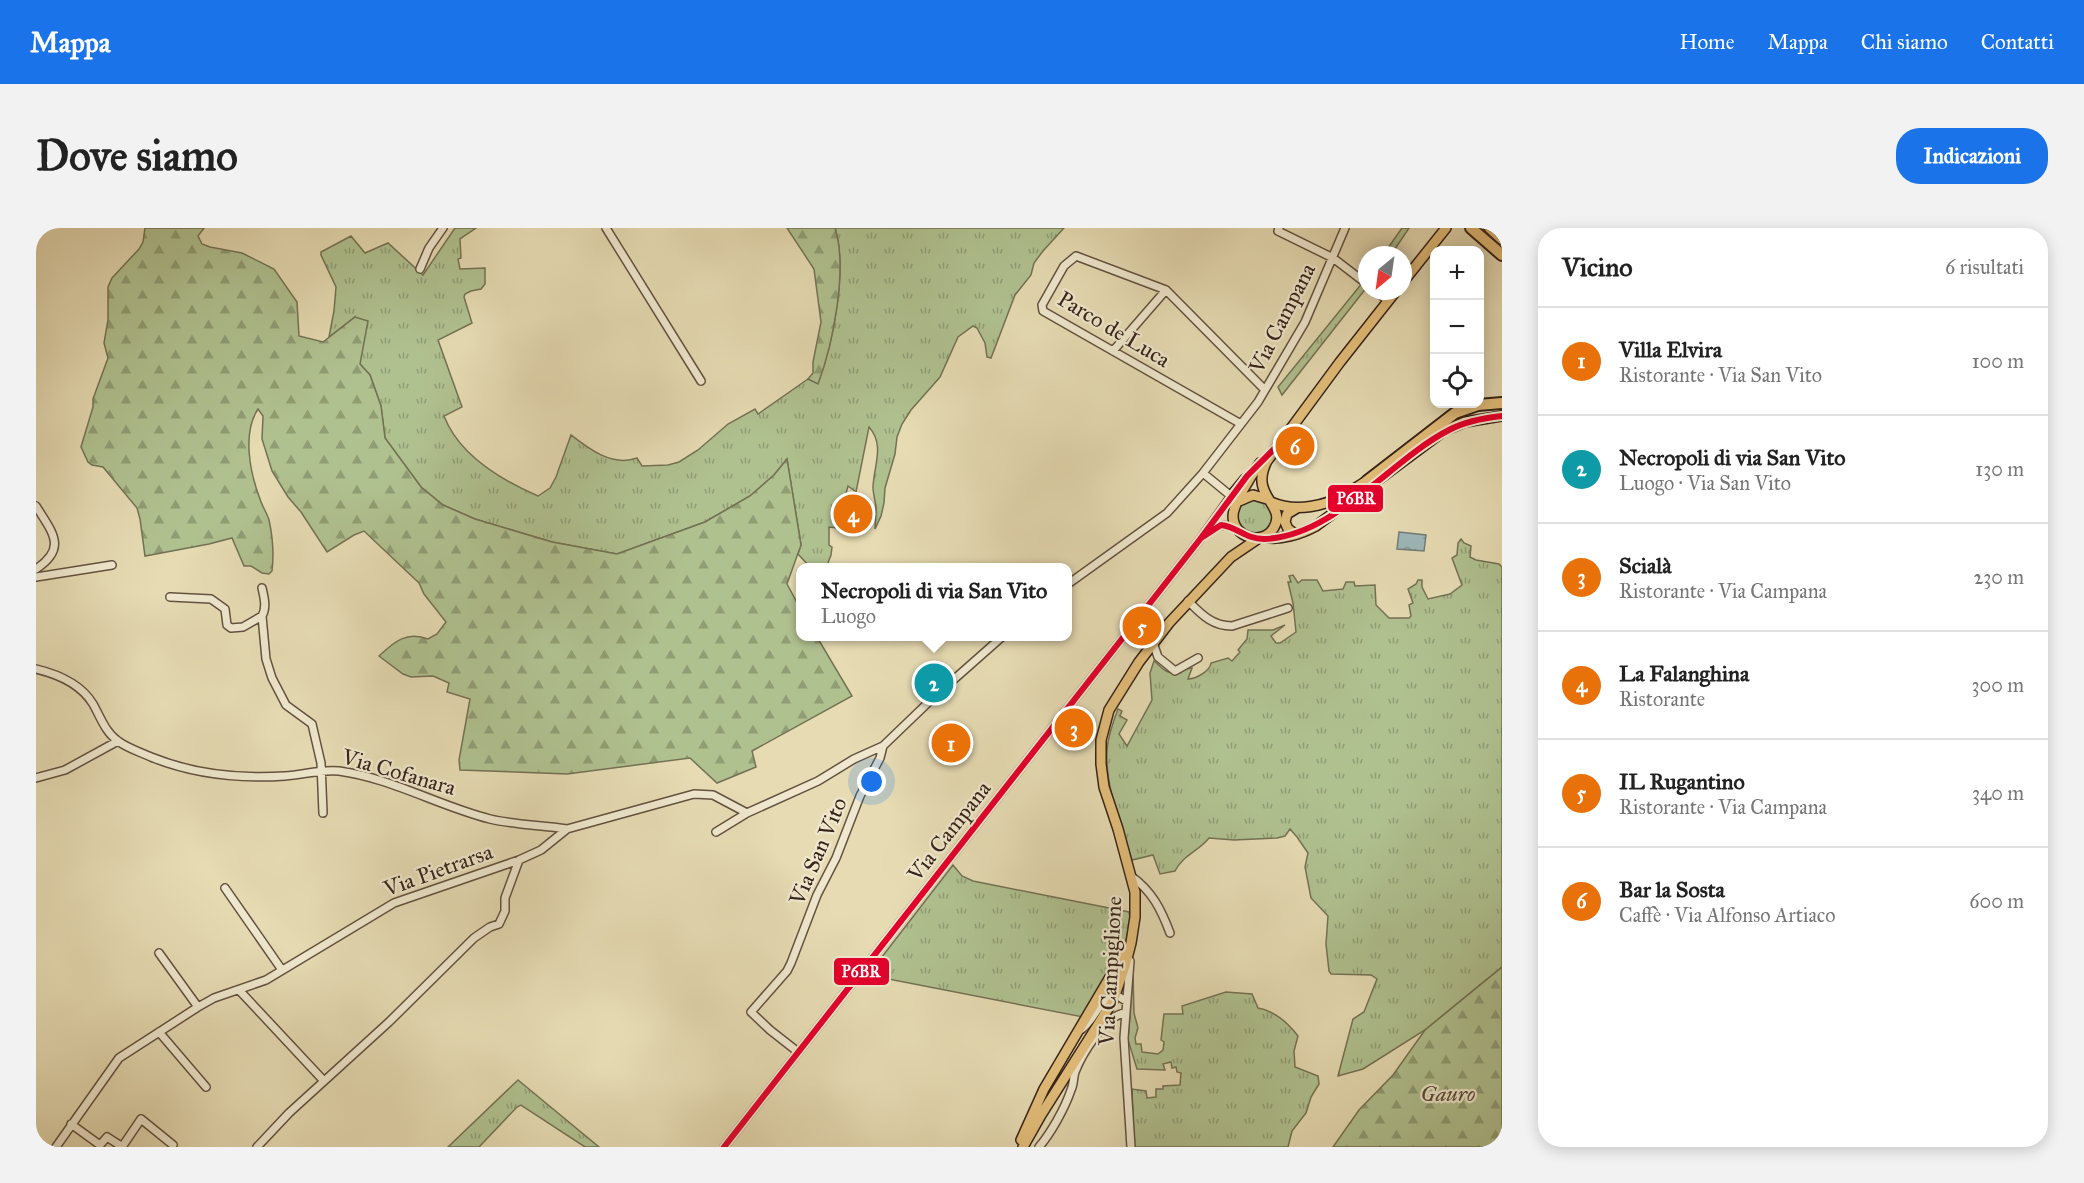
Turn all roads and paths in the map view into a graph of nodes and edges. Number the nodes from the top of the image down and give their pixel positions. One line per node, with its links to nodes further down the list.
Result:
1 (442, 228): 11 (street)
2 (606, 228): 17 (street)
3 (1279, 228): 10 (street)
4 (1346, 228): 10 (street, Via Campana)
5 (1446, 228): 12 (main road)
6 (1471, 228): 9 (highway)
7 (1490, 228): 8 (highway)
8 (1502, 239)
9 (1502, 255)
10 (1332, 258): 13 (street); 18 (street, Via Campana)
11 (420, 269)
12 (1412, 271)
13 (1358, 278)
14 (1166, 290): 16 (street); 16 (street, Parco de Luca); 18 (street, Parco de Luca)
15 (1379, 300): 22 (main road)
16 (1113, 351): 21 (street, Parco de Luca)
17 (701, 381)
18 (1265, 390): 21 (street, Via Campana)
19 (1502, 403): 25 (highway)
20 (1502, 416): 23 (main road)
21 (1241, 424): 24 (street, Via Campana)
22 (1276, 447): 26 (main road); 27 (main road)
23 (1393, 468): 25 (main road); 31 (main road)
24 (1203, 473): 26 (street); 40 (street)
25 (1367, 481): 29 (main road)
26 (1236, 500): 27 (main road); 32 (main road); 34 (street, Via Campana)
27 (1269, 500): 30 (main road); 35 (main road)
28 (36, 506): 38 (street)
29 (1313, 506): 30 (main road); 31 (main road)
30 (1299, 508): 33 (main road)
31 (1321, 522): 33 (main road)
32 (1237, 529): 34 (street, Via Campana); 35 (main road); 36 (main road, Via Campiglione)
33 (1295, 534): 35 (main road)
34 (1201, 538): 72 (street, Via Campana)
35 (1261, 538): 36 (main road, Via Campiglione)
36 (1231, 557): 43 (main road, Via Campiglione)
37 (112, 565): 39 (street)
38 (36, 569)
39 (36, 577)
40 (1072, 581)
41 (262, 588): 45 (street)
42 (170, 597): 45 (street)
43 (1188, 601): 44 (street); 47 (main road, Via Campiglione)
44 (1288, 608)
45 (262, 616): 52 (street)
46 (997, 641): 51 (street, Via San Vito)
47 (1153, 643): 48 (street); 59 (main road, Via Campiglione)
48 (1198, 658)
49 (36, 669): 50 (street, Via Cofanara)
50 (118, 741): 52 (street, Via Cofanara); 53 (street)
51 (883, 746): 55 (street); 72 (street, Via San Vito)
52 (322, 770): 54 (street); 56 (street, Via Cofanara)
53 (36, 778)
54 (323, 813)
55 (747, 813): 56 (street, Via Pietrarsa); 57 (street)
56 (567, 829): 58 (street, Via Pietrarsa)
57 (716, 832)
58 (519, 860): 64 (street, Via Pietrarsa); 73 (street)
59 (1131, 876): 61 (street); 62 (main road, Via Campiglione)
60 (225, 888): 64 (street)
61 (1170, 933)
62 (1131, 943): 66 (main road); 67 (street, Via Campiglione); 70 (main road)
63 (159, 953): 68 (street)
64 (282, 970): 65 (street, Via Pietrarsa)
65 (239, 990): 68 (street, Via Pietrarsa); 73 (street)
66 (1116, 995): 67 (street); 70 (street); 83 (main road)
67 (1126, 1001): 69 (street, Via Campiglione)
68 (198, 1007): 71 (street, Via Pietrarsa)
69 (1125, 1013): 84 (street); 85 (street, Via Campiglione)
70 (1078, 1031): 82 (main road)
71 (159, 1032): 74 (street); 75 (street, Via Pietrarsa)
72 (798, 1052): 81 (street, Via Campana)
73 (324, 1081): 80 (street)
74 (206, 1087)
75 (71, 1124): 77 (street); 78 (street, Via Pietrarsa)
76 (173, 1145): 79 (street)
77 (99, 1146): 79 (street)
78 (56, 1147)
79 (121, 1147)
80 (257, 1147)
81 (724, 1147)
82 (1019, 1147)
83 (1023, 1147)
84 (1039, 1147)
85 (1131, 1147)

